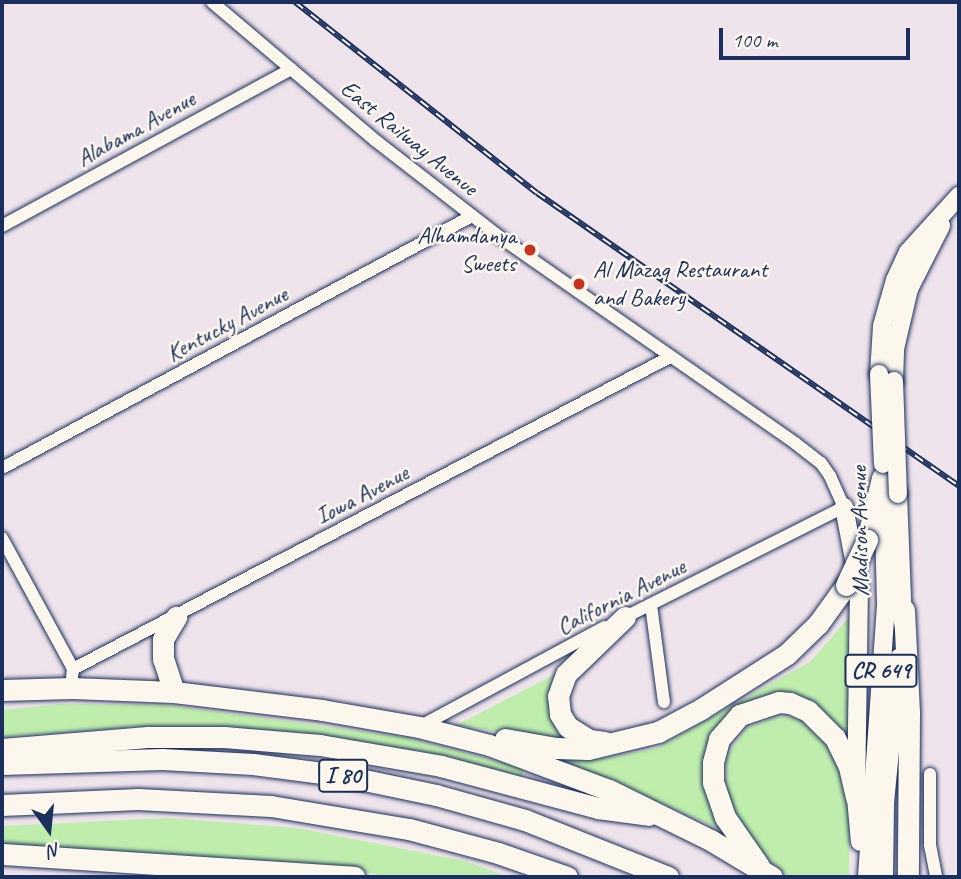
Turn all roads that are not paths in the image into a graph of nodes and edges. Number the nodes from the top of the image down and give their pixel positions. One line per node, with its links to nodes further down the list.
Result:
1 (212, 2): 2 (street, East Railway Avenue)
2 (291, 69): 4 (street, East Railway Avenue); 5 (street, Alabama Avenue)
3 (956, 200): 7 (main road, Madison Avenue / CR 649)
4 (472, 216): 6 (street, East Railway Avenue); 8 (street, Kentucky Avenue)
5 (2, 226)
6 (670, 357): 10 (street, East Railway Avenue); 14 (street, Iowa Avenue)
7 (886, 377): 9 (main road, Madison Avenue / CR 649, bridge); 13 (main road, Madison Avenue / CR 649, bridge)
8 (2, 468)
9 (883, 471): 24 (highway, bridge); 36 (main road, Madison Avenue / CR 649)
10 (844, 507): 12 (street, California Avenue); 28 (main road)
11 (2, 538): 16 (street)
12 (651, 605): 15 (street, California Avenue); 21 (street)
13 (904, 610): 37 (main road, Madison Avenue / CR 649); 38 (highway)
14 (176, 617): 16 (street, Iowa Avenue); 19 (highway)
15 (625, 617): 22 (street, California Avenue); 24 (highway)
16 (72, 679): 17 (highway); 19 (highway)
17 (42, 688): 18 (highway); 20 (highway)
18 (2, 690)
19 (174, 692): 22 (highway)
20 (2, 696)
21 (664, 702)
22 (419, 727): 23 (highway)
23 (450, 735): 24 (highway); 30 (highway)
24 (624, 743)
25 (2, 749): 30 (highway)
26 (2, 764): 35 (highway, I 80)
27 (930, 774): 39 (street)
28 (856, 799): 32 (highway); 36 (main road)
29 (2, 805): 34 (highway, I 80)
30 (665, 817): 32 (highway)
31 (2, 854): 33 (highway)
32 (767, 874)
33 (354, 877)
34 (567, 877)
35 (668, 877)
36 (865, 877)
37 (884, 877)
38 (908, 877)
39 (936, 877)

